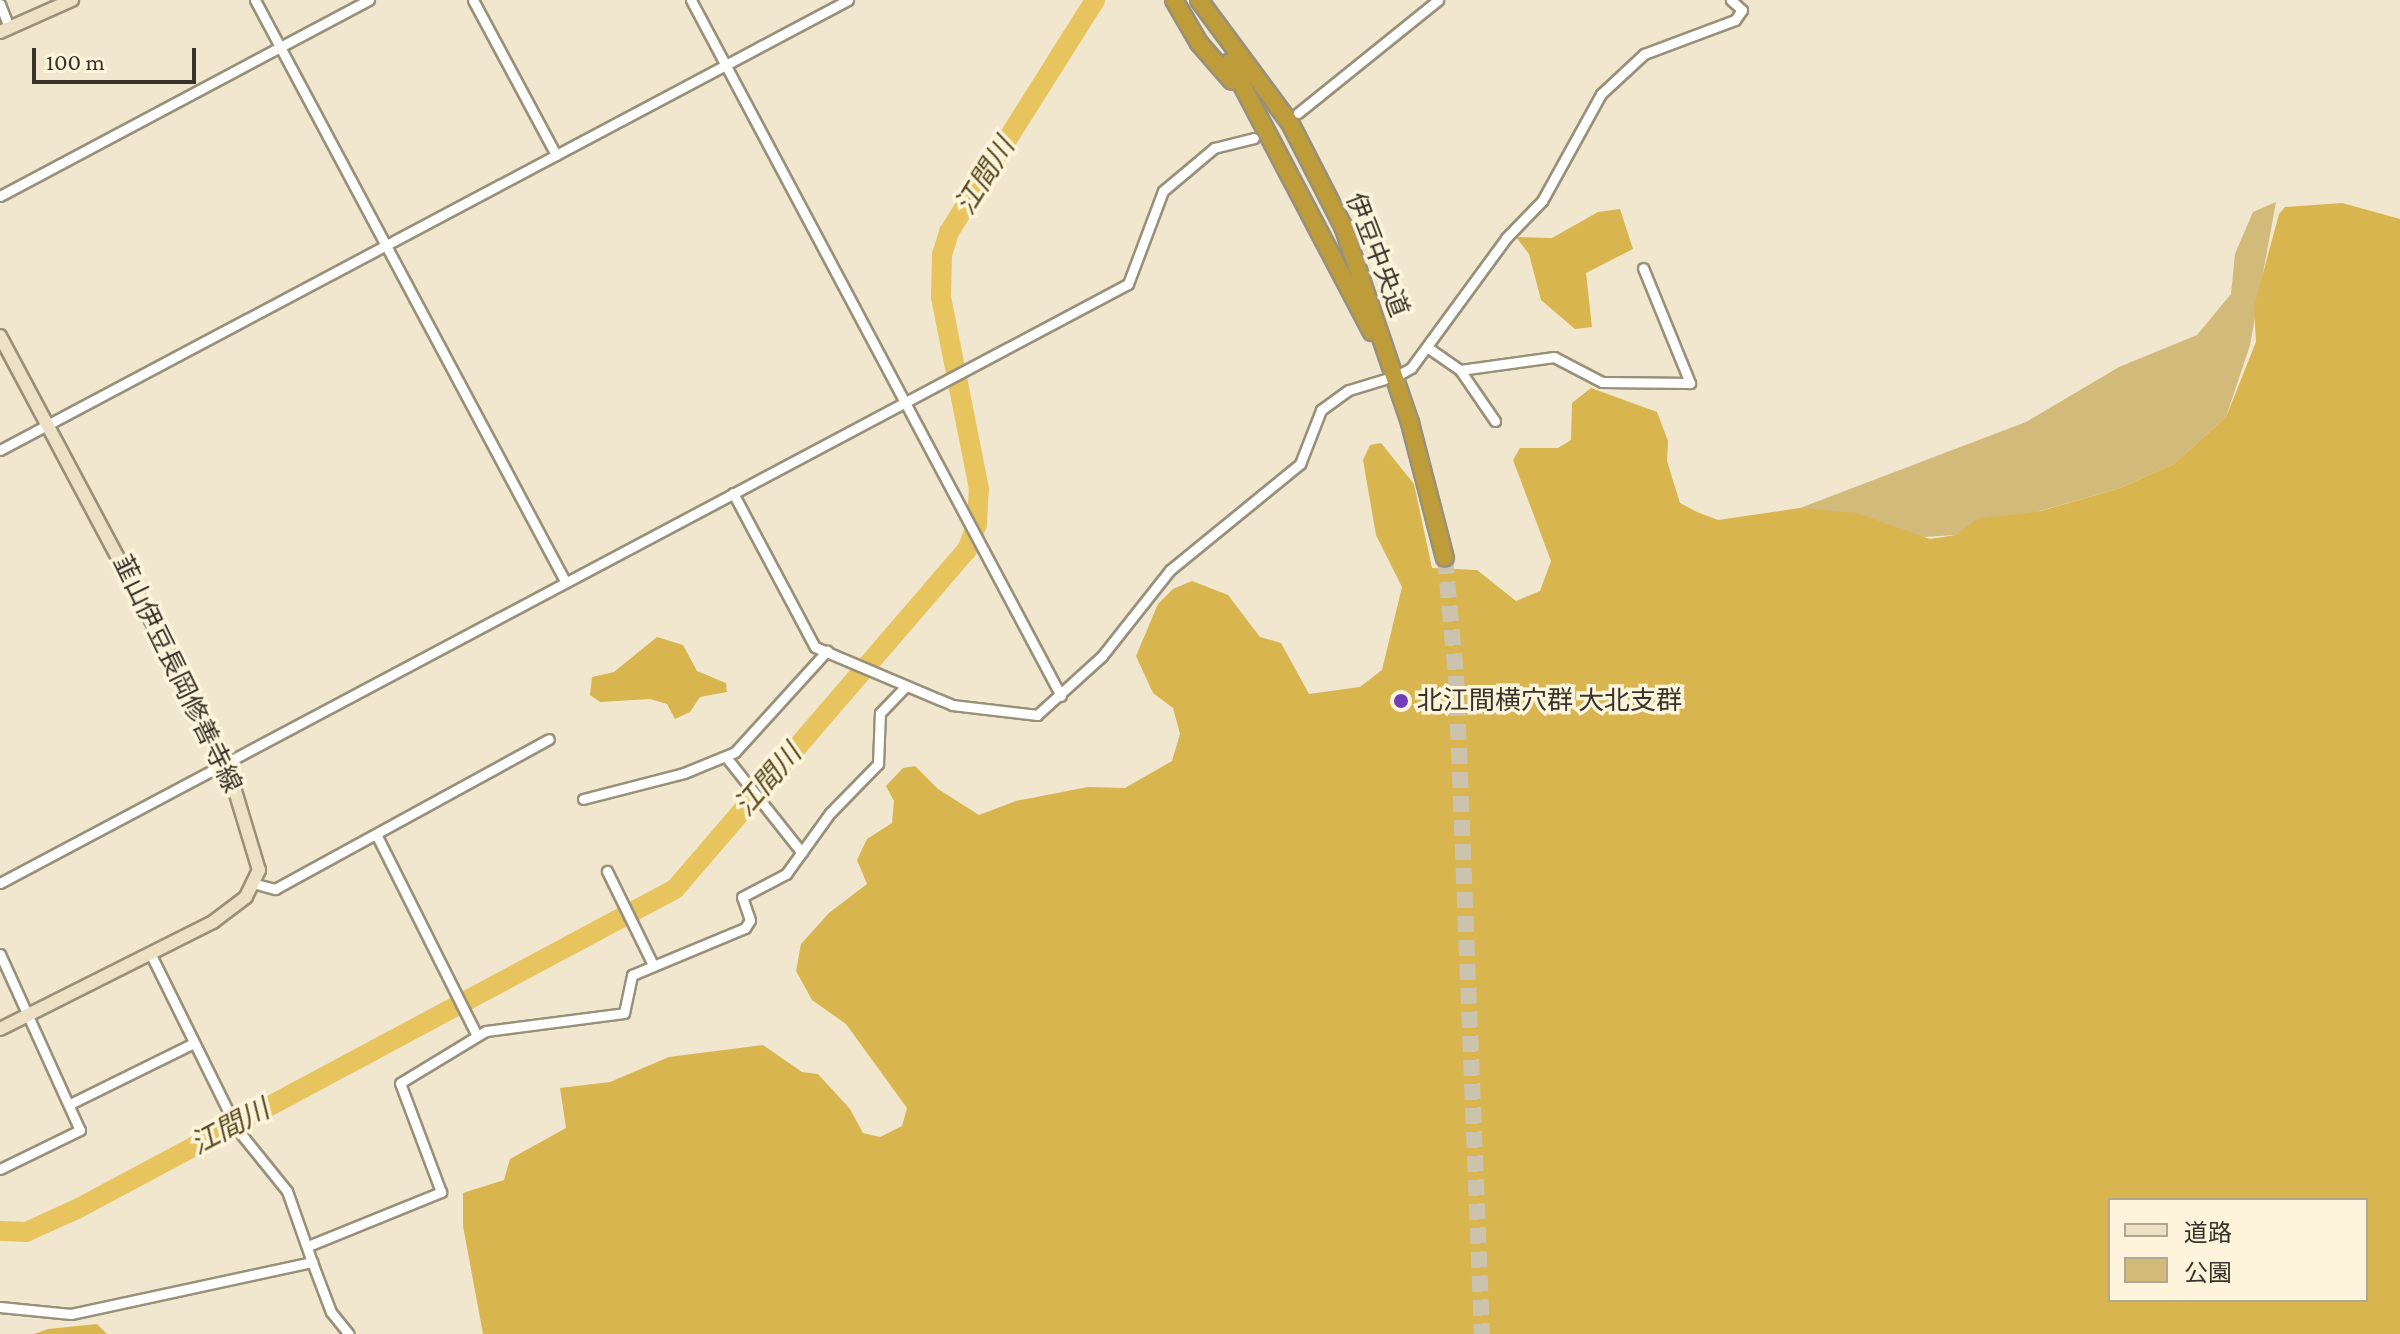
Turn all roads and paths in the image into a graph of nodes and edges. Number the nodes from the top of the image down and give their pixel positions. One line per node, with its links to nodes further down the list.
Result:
1 (72, 0): 14 (main road)
2 (255, 0): 15 (street)
3 (369, 0): 15 (street)
4 (473, 0): 21 (street)
5 (691, 0): 16 (street)
6 (848, 0): 16 (street)
7 (1174, 0): 18 (highway)
8 (1192, 0): 18 (highway, 伊豆中央道)
9 (1199, 0): 17 (highway, 伊豆中央道)
10 (1212, 0): 17 (highway)
11 (1438, 0): 19 (street)
12 (1731, 0): 26 (street)
13 (0, 4): 14 (street)
14 (4, 30)
15 (280, 48): 22 (street); 23 (street)
16 (725, 65): 21 (street); 30 (street)
17 (1270, 97): 18 (highway, 伊豆中央道)
18 (1258, 113)
19 (1298, 113)
20 (1254, 138): 30 (street)
21 (556, 155): 23 (street)
22 (0, 196)
23 (386, 246): 32 (street); 35 (street)
24 (1643, 268): 27 (street)
25 (0, 336): 32 (main road, 韮山伊豆長岡修善寺線)
26 (1427, 347): 27 (street); 28 (street)
27 (1460, 370): 31 (street)
28 (1402, 373)
29 (1384, 379): 38 (street)
30 (903, 402): 34 (street); 38 (street)
31 (1495, 421)
32 (49, 424): 33 (street); 41 (main road, 韮山伊豆長岡修善寺線)
33 (0, 450)
34 (733, 493): 35 (street); 36 (street)
35 (565, 581): 41 (street)
36 (827, 651): 37 (street); 40 (street)
37 (906, 686): 38 (street); 44 (street)
38 (1061, 696)
39 (549, 739): 43 (street)
40 (726, 757): 42 (street); 44 (street)
41 (226, 761): 46 (street); 47 (main road, 韮山伊豆長岡修善寺線)
42 (583, 799)
43 (377, 836): 47 (street); 53 (street)
44 (802, 853): 50 (street)
45 (607, 871): 50 (street)
46 (0, 883)
47 (256, 884): 49 (main road)
48 (0, 954): 51 (street)
49 (151, 955): 51 (main road); 54 (street)
50 (653, 965): 53 (street)
51 (28, 1015): 52 (main road); 55 (street)
52 (0, 1029)
53 (476, 1034): 57 (street)
54 (194, 1043): 55 (street); 57 (street)
55 (70, 1104): 56 (street)
56 (0, 1169)
57 (308, 1246): 58 (street)
58 (312, 1262): 59 (street); 60 (street)
59 (0, 1307)
60 (349, 1334)

